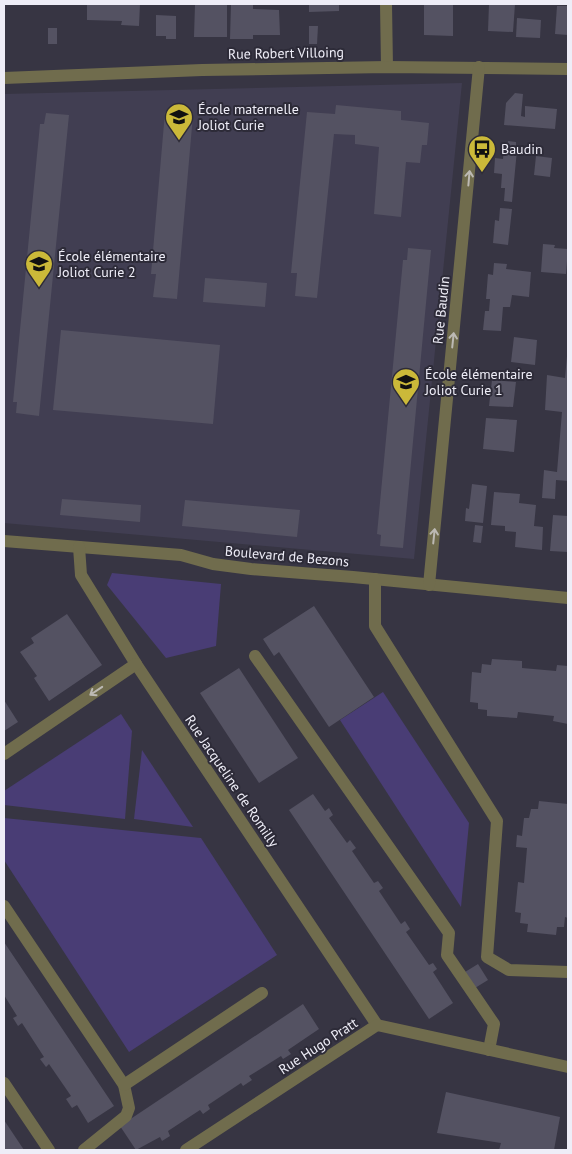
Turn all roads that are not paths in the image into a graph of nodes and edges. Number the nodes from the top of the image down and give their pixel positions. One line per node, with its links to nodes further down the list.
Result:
1 (386, 4): 2 (street)
2 (387, 67): 3 (street, Rue Robert Villoing); 5 (street, Rue Robert Villoing)
3 (479, 67): 4 (street, Rue Robert Villoing); 9 (street, Rue Baudin, one-way to 3)
4 (568, 69)
5 (4, 78)
6 (4, 541): 7 (street, Boulevard de Bezons)
7 (79, 546): 8 (street, Boulevard de Bezons); 12 (street, Rue Jacqueline de Romilly)
8 (374, 579): 9 (street, Boulevard de Bezons); 15 (street)
9 (429, 585): 10 (street, Boulevard de Bezons)
10 (568, 598)
11 (255, 656): 18 (street)
12 (136, 664): 13 (street, one-way to 13); 17 (street, Rue Jacqueline de Romilly)
13 (4, 754)
14 (4, 906): 21 (street)
15 (568, 972)
16 (262, 993): 21 (street)
17 (377, 1025): 18 (street, Rue Hugo Pratt); 24 (street, Rue Hugo Pratt)
18 (489, 1050): 19 (street, Rue Hugo Pratt)
19 (568, 1067)
20 (4, 1083): 22 (street)
21 (124, 1085): 23 (street)
22 (49, 1150)
23 (84, 1150)
24 (186, 1150)

